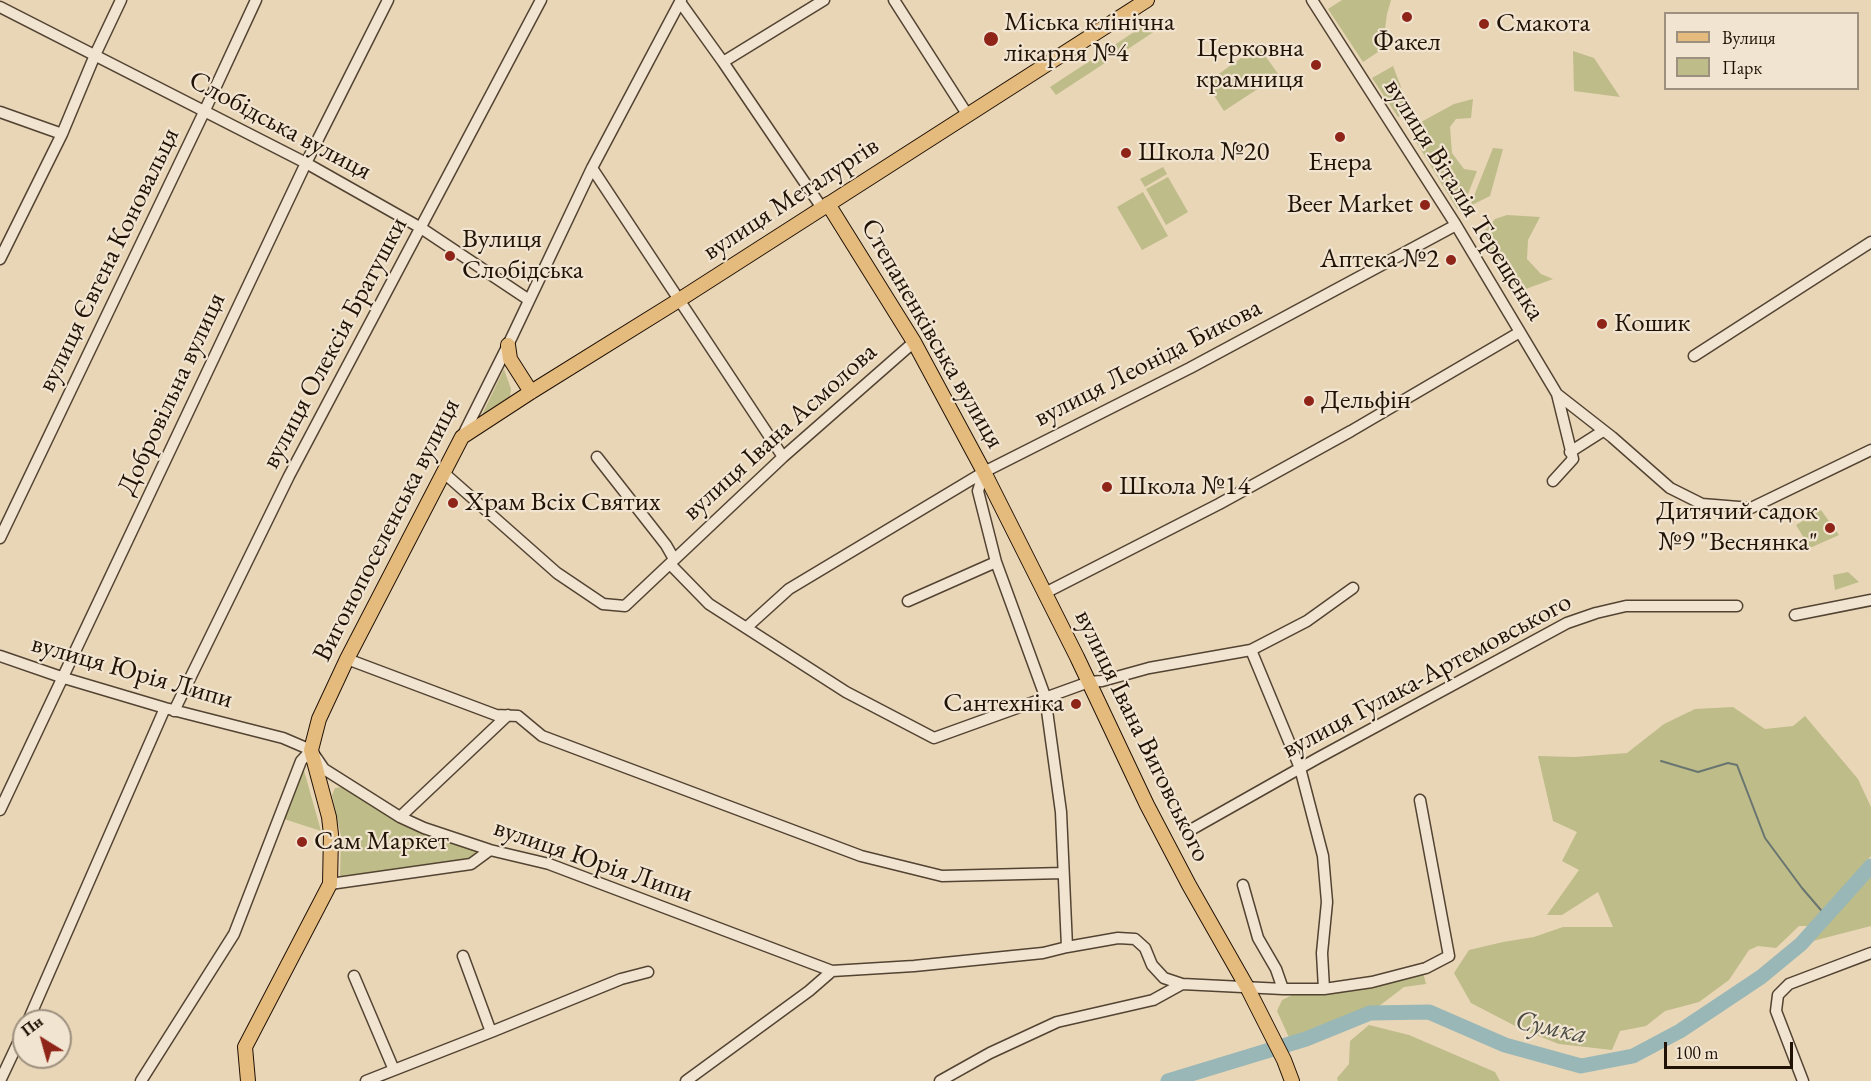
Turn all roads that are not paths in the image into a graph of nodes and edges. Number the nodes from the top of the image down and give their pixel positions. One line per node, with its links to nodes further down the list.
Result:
1 (121, 0): 11 (street)
2 (256, 0): 13 (street, вулиця Євгена Коновальця)
3 (388, 0): 17 (street, Добровільна вулиця)
4 (541, 0): 21 (street, вулиця Олексія Братушки)
5 (824, 0): 12 (street)
6 (894, 0): 15 (street)
7 (1147, 0): 15 (main road, вулиця Металургів)
8 (1312, 0): 20 (street, вулиця Віталія Терещенка)
9 (680, 1): 12 (street, Степаненківська вулиця); 18 (street, Вигонопоселенська вулиця)
10 (0, 7): 11 (street, Слобідська вулиця)
11 (95, 55): 13 (street, Слобідська вулиця); 16 (street)
12 (723, 62): 19 (street, Степаненківська вулиця)
13 (206, 110): 17 (street, Слобідська вулиця); 41 (street, вулиця Євгена Коновальця)
14 (0, 112): 16 (street)
15 (967, 114): 19 (main road, вулиця Металургів)
16 (62, 134): 23 (street)
17 (306, 163): 21 (street, Слобідська вулиця); 54 (street, Добровільна вулиця)
18 (592, 168): 24 (street, Вигонопоселенська вулиця); 25 (street)
19 (825, 206): 25 (main road, вулиця Металургів); 27 (main road, Степаненківська вулиця)
20 (1456, 225): 26 (street, вулиця Віталія Терещенка); 38 (street, вулиця Леоніда Бикова)
21 (421, 228): 24 (street, Слобідська вулиця); 57 (street, вулиця Олексія Братушки)
22 (1871, 242): 29 (street)
23 (0, 259)
24 (529, 300): 28 (street, Вигонопоселенська вулиця)
25 (679, 300): 30 (main road, вулиця Металургів); 37 (street)
26 (1520, 332): 31 (street, вулиця Віталія Терещенка); 45 (street)
27 (914, 342): 37 (street, вулиця Івана Асмолова); 38 (main road, Степаненківська вулиця)
28 (508, 345): 30 (main road); 33 (street, Вигонопоселенська вулиця)
29 (1694, 356)
30 (531, 392): 33 (main road, вулиця Металургів)
31 (1557, 394): 32 (street, вулиця Віталія Терещенка); 35 (street, вулиця Віталія Терещенка)
32 (1603, 431): 34 (street, вулиця Віталія Терещенка); 35 (street)
33 (462, 438): 39 (main road, Вигонопоселенська вулиця)
34 (1871, 450)
35 (1570, 452): 40 (street)
36 (597, 457): 42 (street)
37 (783, 457): 42 (street, вулиця Івана Асмолова)
38 (984, 472): 43 (street, Степаненківська вулиця); 45 (main road, вулиця Івана Виговського); 50 (street, вулиця Леоніда Бикова)
39 (444, 473): 42 (street, вулиця Івана Асмолова); 53 (main road, Вигонопоселенська вулиця)
40 (1553, 481)
41 (0, 538)
42 (672, 561): 50 (street)
43 (996, 562): 47 (street); 56 (street, Степаненківська вулиця)
44 (1353, 588): 51 (street)
45 (1045, 593): 55 (main road, вулиця Івана Виговського)
46 (1871, 600): 49 (street)
47 (908, 602)
48 (1737, 606): 60 (street, вулиця Гулака-Артемовського)
49 (1795, 615)
50 (747, 627): 56 (street)
51 (1251, 650): 55 (street); 60 (street)
52 (0, 656): 54 (street, вулиця Юрія Липи)
53 (347, 660): 58 (street); 59 (main road, Вигонопоселенська вулиця)
54 (64, 678): 57 (street, вулиця Юрія Липи); 62 (street, Добровільна вулиця)
55 (1089, 682): 56 (street); 76 (main road, вулиця Івана Виговського)
56 (1045, 696): 66 (street, Степаненківська вулиця)
57 (170, 709): 59 (street, вулиця Юрія Липи); 79 (street, вулиця Олексія Братушки)
58 (508, 715): 63 (street); 66 (street)
59 (311, 750): 63 (street, вулиця Юрія Липи); 67 (main road); 84 (street, Вигонопоселенська вулиця)
60 (1300, 768): 64 (street, вулиця Гулака-Артемовського); 78 (street)
61 (1420, 800): 78 (street)
62 (0, 810)
63 (400, 817): 65 (street, вулиця Юрія Липи)
64 (1187, 832)
65 (490, 850): 67 (street); 72 (street, вулиця Юрія Липи)
66 (1063, 873): 69 (street, Степаненківська вулиця)
67 (330, 884): 85 (main road)
68 (1243, 885): 77 (street)
69 (1067, 947): 72 (street, вулиця Юрія Липи); 75 (street, вулиця Юрія Липи)
70 (1871, 953): 90 (street)
71 (463, 956): 80 (street)
72 (832, 971): 87 (street)
73 (648, 972): 80 (street)
74 (354, 976): 82 (street)
75 (1182, 984): 76 (street); 88 (street)
76 (1247, 987): 77 (street); 89 (main road, вулиця Івана Виговського)
77 (1283, 989): 78 (street)
78 (1324, 989)
79 (33, 1009)
80 (491, 1032): 82 (street)
81 (12, 1056): 83 (street)
82 (394, 1070): 86 (street)
83 (0, 1081)
84 (141, 1081)
85 (248, 1081)
86 (366, 1081)
87 (687, 1081)
88 (940, 1081)
89 (1292, 1081)
90 (1803, 1081)

